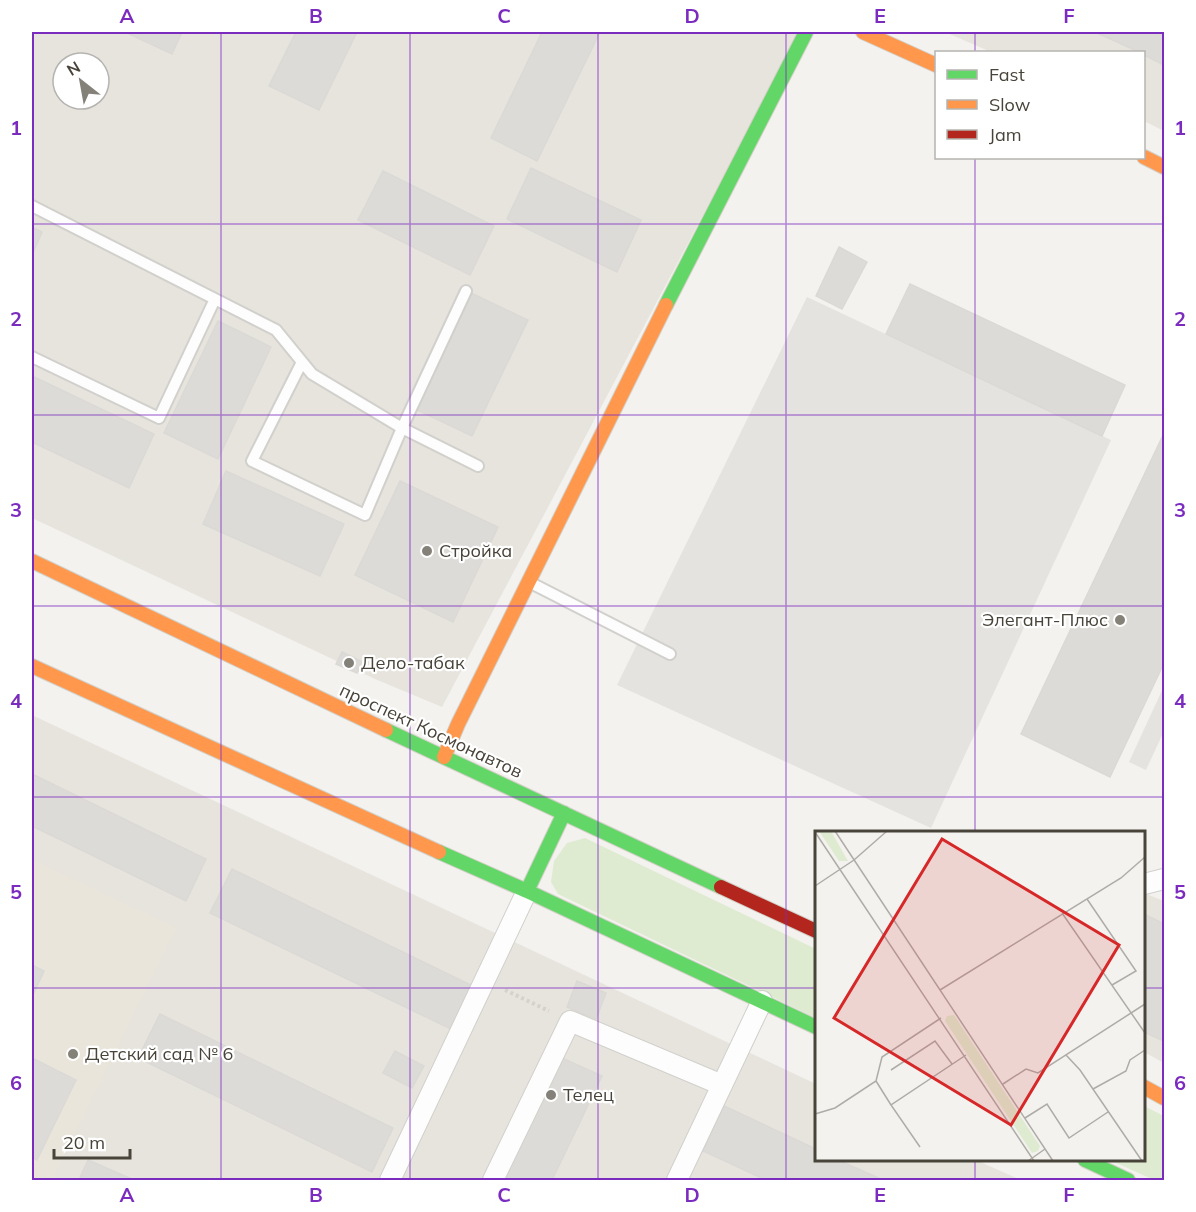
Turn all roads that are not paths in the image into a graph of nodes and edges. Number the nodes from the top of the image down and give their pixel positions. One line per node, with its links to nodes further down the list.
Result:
1 (806, 32): 14 (main road)
2 (863, 32): 3 (main road)
3 (935, 65)
4 (1145, 158): 5 (main road)
5 (1164, 167)
6 (32, 206): 8 (lane)
7 (466, 291): 11 (lane)
8 (215, 299): 9 (lane); 10 (lane)
9 (32, 357)
10 (302, 362): 11 (lane); 11 (lane)
11 (402, 428): 12 (lane)
12 (478, 466)
13 (32, 561): 17 (main road, проспект Космонавтов)
14 (529, 582): 15 (lane); 17 (main road)
15 (670, 654)
16 (32, 666): 21 (main road)
17 (444, 757): 18 (main road, проспект Космонавтов)
18 (564, 813): 21 (main road); 22 (main road, проспект Космонавтов)
19 (1164, 879): 20 (street)
20 (1145, 884)
21 (528, 891): 23 (main road); 29 (street)
22 (815, 931)
23 (762, 1001): 24 (main road); 25 (street)
24 (815, 1027)
25 (722, 1085): 30 (street); 31 (street)
26 (1145, 1088): 27 (main road)
27 (1164, 1098)
28 (1087, 1161): 32 (main road)
29 (390, 1180)
30 (493, 1180)
31 (677, 1180)
32 (1128, 1180)

